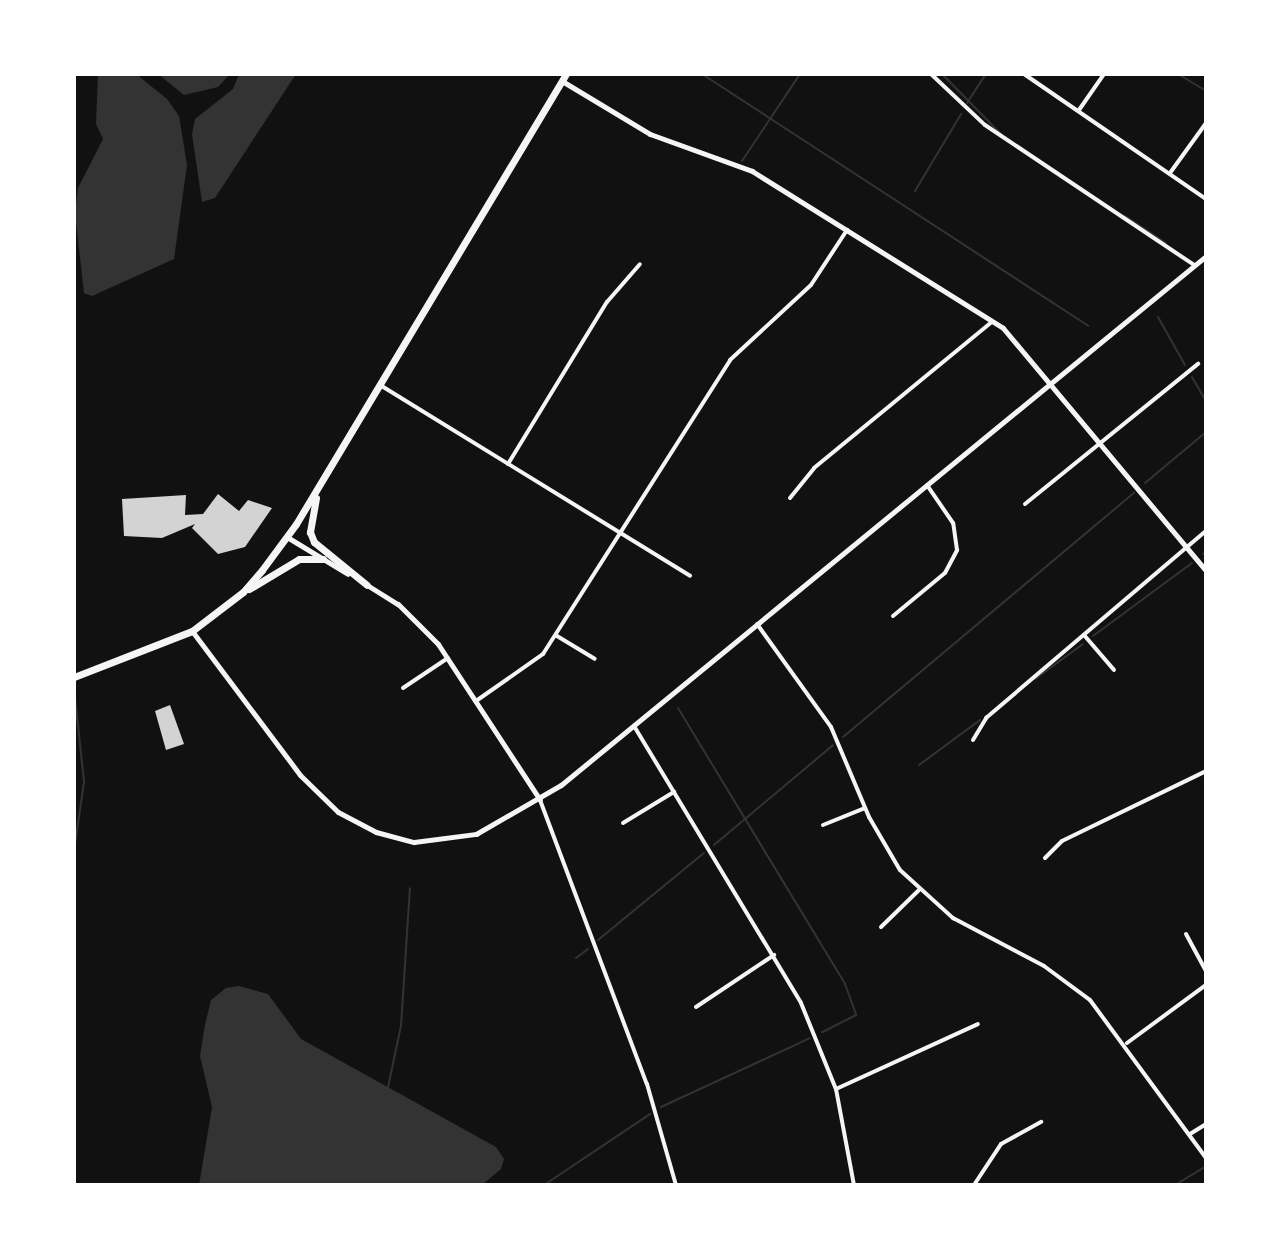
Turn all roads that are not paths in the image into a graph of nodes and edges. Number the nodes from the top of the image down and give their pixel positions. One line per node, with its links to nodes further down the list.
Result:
1 (931, 74): 12 (street)
2 (1024, 74): 5 (street)
3 (1104, 74): 5 (street)
4 (564, 77): 9 (street); 16 (highway)
5 (1079, 110): 7 (street)
6 (1206, 123): 7 (street)
7 (1170, 173): 8 (street)
8 (1206, 199)
9 (847, 230): 13 (street); 24 (street)
10 (1206, 256): 12 (street)
11 (640, 264): 18 (street)
12 (1194, 265): 15 (street)
13 (992, 322): 15 (street); 21 (street)
14 (1198, 364): 17 (street)
15 (1053, 382): 17 (street); 20 (street)
16 (378, 384): 18 (street); 19 (highway)
17 (1102, 442): 22 (street); 26 (street)
18 (508, 464): 24 (street)
19 (324, 480): 25 (highway); 30 (highway)
20 (927, 485): 32 (street); 33 (street)
21 (790, 498)
22 (1025, 504)
23 (1206, 531): 26 (street)
24 (619, 532): 29 (street); 36 (street)
25 (287, 537): 27 (street); 31 (highway)
26 (1188, 546): 28 (street); 35 (street)
27 (323, 559): 30 (street); 31 (highway)
28 (1206, 571)
29 (690, 576)
30 (367, 585): 37 (street)
31 (243, 592): 34 (highway)
32 (893, 616)
33 (757, 624): 43 (street); 48 (street)
34 (192, 631): 40 (highway); 47 (street)
35 (1084, 635): 39 (street); 44 (street)
36 (557, 636): 38 (street); 42 (street)
37 (448, 658): 41 (street); 42 (street)
38 (595, 659)
39 (1114, 670)
40 (74, 677)
41 (403, 688)
42 (476, 701): 47 (street)
43 (634, 726): 46 (street); 47 (street)
44 (973, 740)
45 (1206, 771): 51 (street)
46 (674, 792): 49 (street); 55 (street)
47 (540, 800): 66 (street)
48 (865, 808): 50 (street); 52 (street)
49 (623, 823)
50 (823, 825)
51 (1045, 858)
52 (919, 890): 53 (street); 60 (street)
53 (881, 927)
54 (1186, 934): 56 (street)
55 (774, 955): 58 (street); 61 (street)
56 (1206, 971)
57 (1206, 985): 60 (street)
58 (696, 1007)
59 (978, 1024): 61 (street)
60 (1127, 1043): 64 (street)
61 (836, 1089): 67 (street)
62 (1041, 1122): 68 (street)
63 (1206, 1124): 64 (street)
64 (1190, 1134): 65 (street)
65 (1206, 1158)
66 (676, 1185)
67 (854, 1185)
68 (974, 1185)

